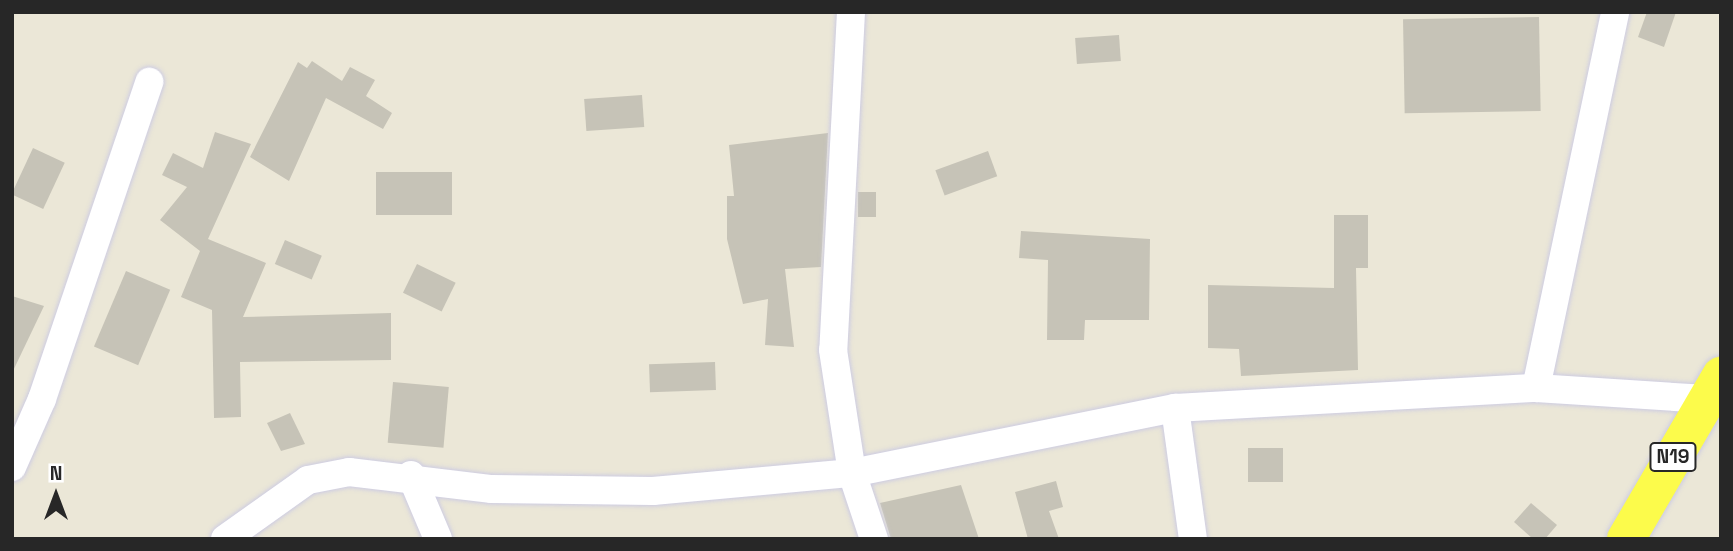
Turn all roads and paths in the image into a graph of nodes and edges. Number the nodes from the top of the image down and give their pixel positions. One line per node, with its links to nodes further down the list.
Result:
1 (851, 12): 8 (street)
2 (1615, 12): 4 (street)
3 (149, 82): 7 (street)
4 (1536, 388): 5 (street); 6 (street)
5 (1714, 388): 14 (main road, N19)
6 (1175, 408): 8 (street); 13 (street)
7 (12, 467)
8 (852, 473): 9 (street); 12 (street)
9 (411, 475): 10 (street); 11 (street)
10 (225, 539)
11 (438, 539)
12 (874, 539)
13 (1193, 539)
14 (1626, 539)

